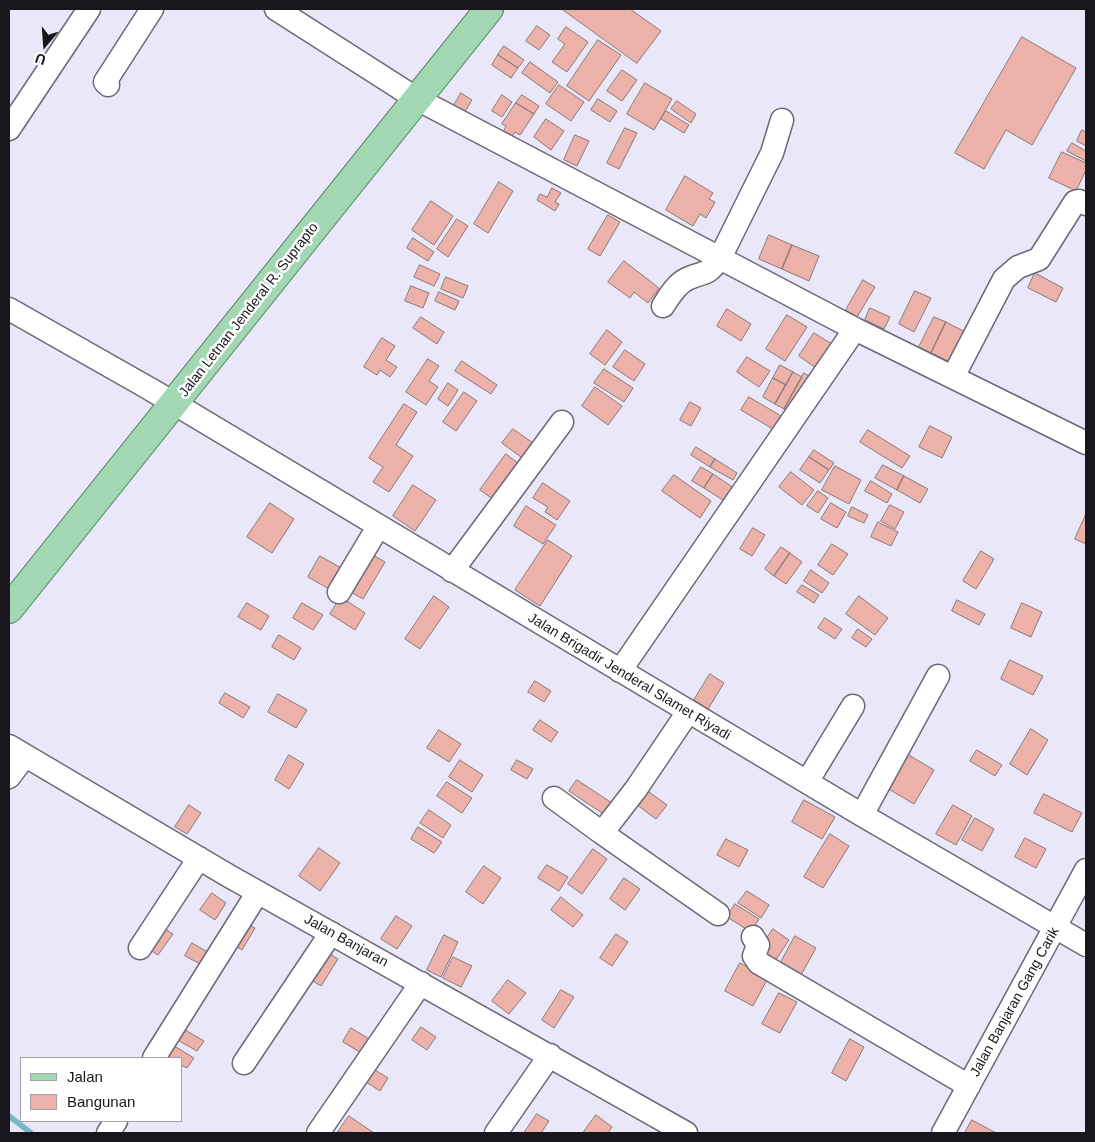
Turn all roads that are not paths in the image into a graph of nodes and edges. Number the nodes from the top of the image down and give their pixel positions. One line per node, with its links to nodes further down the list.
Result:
1 (89, 9): 8 (street)
2 (152, 9): 5 (street)
3 (276, 9): 6 (street)
4 (489, 9): 6 (main road, Jalan Letnan Jenderal R. Suprapto)
5 (108, 85)
6 (416, 99): 10 (street); 15 (main road, Jalan Letnan Jenderal R. Suprapto)
7 (782, 120): 10 (street)
8 (9, 129)
9 (1086, 204): 14 (street)
10 (720, 258): 11 (street); 13 (street)
11 (663, 306)
12 (11, 315): 15 (street, Jalan Brigadir Jenderal Slamet Riyadi)
13 (856, 329): 14 (street); 22 (street)
14 (953, 377): 17 (street)
15 (174, 405): 18 (street, Jalan Brigadir Jenderal Slamet Riyadi); 21 (main road, Jalan Letnan Jenderal R. Suprapto)
16 (562, 422): 19 (street)
17 (1086, 443)
18 (378, 527): 19 (street, Jalan Brigadir Jenderal Slamet Riyadi); 20 (street)
19 (452, 571): 22 (street, Jalan Brigadir Jenderal Slamet Riyadi)
20 (339, 592)
21 (9, 609)
22 (620, 671): 25 (street, Jalan Brigadir Jenderal Slamet Riyadi)
23 (938, 676): 30 (street)
24 (853, 706): 28 (street)
25 (688, 712): 28 (street, Jalan Brigadir Jenderal Slamet Riyadi); 31 (street)
26 (17, 751): 27 (street); 32 (street, Jalan Banjaran)
27 (9, 777)
28 (807, 782): 30 (street, Jalan Brigadir Jenderal Slamet Riyadi)
29 (554, 798): 31 (street)
30 (862, 815): 36 (street, Jalan Brigadir Jenderal Slamet Riyadi)
31 (602, 833): 35 (street)
32 (198, 858): 34 (street, Jalan Banjaran); 40 (street)
33 (1086, 870): 36 (street, Jalan Banjaran Gang Carik)
34 (258, 892): 37 (street, Jalan Banjaran); 43 (street)
35 (718, 914)
36 (1056, 928): 39 (street, Jalan Brigadir Jenderal Slamet Riyadi); 45 (street, Jalan Banjaran Gang Carik)
37 (331, 933): 41 (street, Jalan Banjaran); 44 (street)
38 (753, 937): 45 (street)
39 (1086, 945)
40 (140, 948)
41 (421, 983): 42 (street, Jalan Banjaran); 49 (street)
42 (550, 1055): 47 (street, Jalan Banjaran); 50 (street)
43 (155, 1057)
44 (244, 1063)
45 (969, 1086): 51 (street, Jalan Banjaran Gang Carik)
46 (115, 1122): 48 (street)
47 (679, 1132)
48 (108, 1133)
49 (318, 1133)
50 (496, 1133)
51 (943, 1133)

